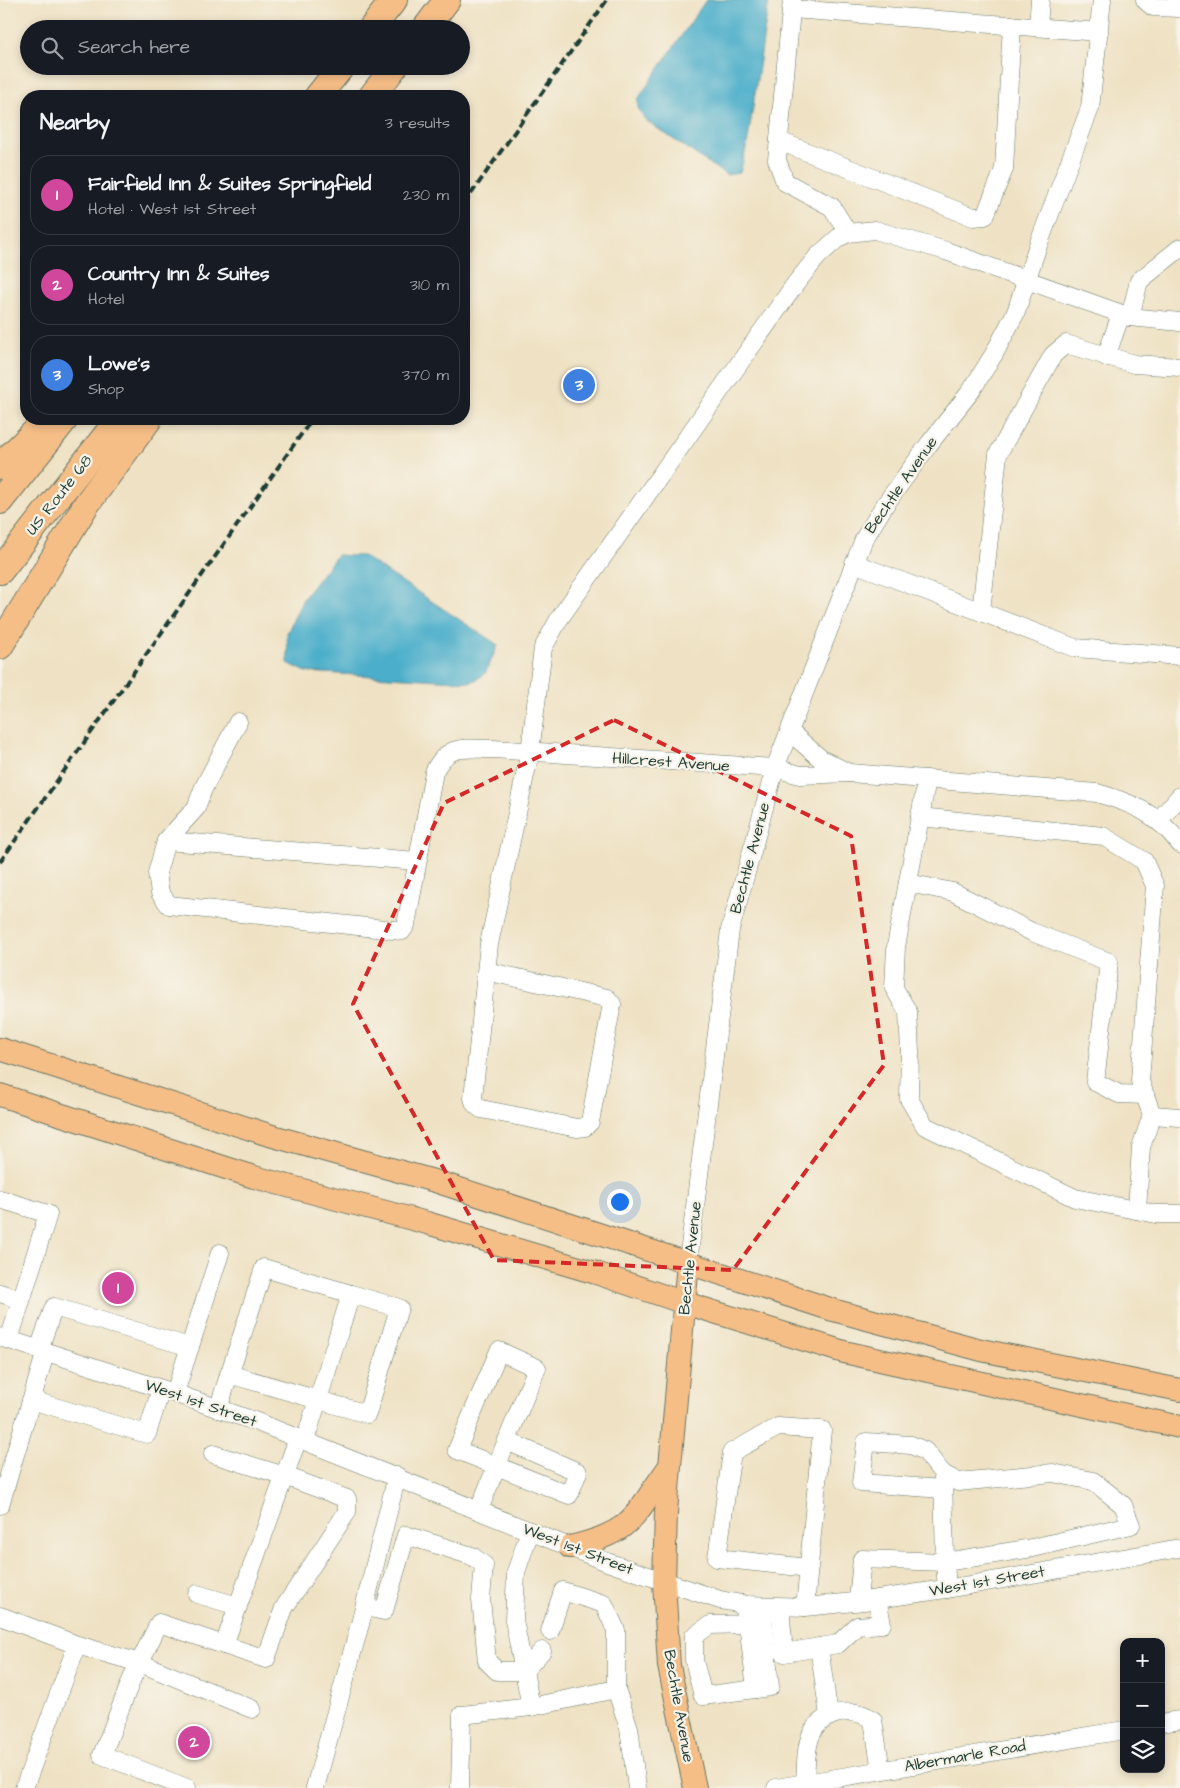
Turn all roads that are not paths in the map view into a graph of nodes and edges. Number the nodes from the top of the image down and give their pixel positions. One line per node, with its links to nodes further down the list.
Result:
1 (394, 0): 8 (highway)
2 (447, 0): 9 (highway)
3 (1040, 0): 11 (street)
4 (1102, 0): 12 (street, Bechtle Avenue)
5 (1145, 0): 7 (street)
6 (792, 5): 10 (street); 15 (street)
7 (1180, 8)
8 (378, 20)
9 (432, 20)
10 (1012, 25): 11 (street); 15 (street)
11 (1038, 27): 12 (street)
12 (1099, 32): 18 (street, Bechtle Avenue)
13 (335, 75): 14 (highway)
14 (323, 90)
15 (779, 141): 16 (street)
16 (848, 233): 18 (street); 36 (street)
17 (1180, 248): 19 (street)
18 (1026, 280): 19 (street); 29 (street, Bechtle Avenue)
19 (1126, 315): 20 (street); 21 (street)
20 (1180, 322)
21 (1106, 357): 22 (street); 31 (street)
22 (1180, 367)
23 (42, 425): 27 (highway)
24 (60, 425): 28 (highway)
25 (114, 425): 30 (highway, US Route 68)
26 (145, 425): 32 (highway)
27 (0, 466)
28 (0, 501)
29 (854, 563): 31 (street); 35 (street, Bechtle Avenue)
30 (0, 570)
31 (981, 612): 33 (street)
32 (0, 646)
33 (1180, 656)
34 (238, 722): 43 (street)
35 (790, 732): 37 (street, Bechtle Avenue); 38 (street, Hillcrest Avenue)
36 (530, 752): 37 (street, Hillcrest Avenue); 45 (street, Hillcrest Avenue); 47 (street)
37 (775, 768): 38 (street, Hillcrest Avenue); 57 (street, Bechtle Avenue)
38 (850, 773): 39 (street, Hillcrest Avenue)
39 (927, 779): 41 (street); 42 (street, Hillcrest Avenue)
40 (1180, 796): 42 (street)
41 (920, 817): 46 (street); 50 (street)
42 (1159, 820): 44 (street, Hillcrest Avenue)
43 (166, 841): 45 (street); 45 (street, Hillcrest Avenue)
44 (1180, 844)
45 (417, 861)
46 (908, 883): 50 (street); 54 (street)
47 (486, 970): 47 (street)
48 (0, 1049): 57 (main road)
49 (0, 1095): 61 (main road)
50 (1145, 1095): 51 (street)
51 (1152, 1115): 52 (street); 54 (street)
52 (1180, 1118)
53 (0, 1199): 60 (street)
54 (1137, 1210): 55 (street)
55 (1180, 1214)
56 (220, 1253): 63 (street)
57 (688, 1262): 61 (main road, Bechtle Avenue); 66 (main road)
58 (0, 1293): 60 (street)
59 (351, 1294): 65 (street); 69 (street); 69 (street)
60 (21, 1300): 62 (street)
61 (685, 1303): 71 (main road); 76 (main road, Bechtle Avenue)
62 (4, 1339): 64 (street, West 1st Street)
63 (190, 1347): 64 (street); 67 (street)
64 (42, 1350): 67 (street, West 1st Street); 68 (street)
65 (229, 1374): 69 (street); 70 (street)
66 (1180, 1390)
67 (168, 1391): 68 (street); 70 (street, West 1st Street)
68 (32, 1400): 79 (street)
69 (318, 1400): 72 (street)
70 (218, 1408): 72 (street, West 1st Street)
71 (1180, 1427)
72 (302, 1440): 77 (street); 78 (street, West 1st Street)
73 (507, 1442): 75 (street); 75 (street); 75 (street)
74 (214, 1454): 77 (street)
75 (497, 1466): 80 (street)
76 (670, 1467): 83 (main road); 88 (main road, Bechtle Avenue)
77 (285, 1476): 94 (street); 105 (street)
78 (397, 1476): 80 (street, West 1st Street); 95 (street)
79 (0, 1505)
80 (479, 1510): 81 (street, West 1st Street)
81 (530, 1530): 83 (street, West 1st Street); 109 (street)
82 (1103, 1532): 85 (street); 86 (street); 86 (street)
83 (570, 1547): 88 (street, West 1st Street)
84 (1180, 1548): 85 (street, West 1st Street)
85 (1111, 1560): 89 (street, West 1st Street)
86 (945, 1562): 89 (street); 92 (street)
87 (809, 1568): 87 (street); 98 (street)
88 (664, 1582): 93 (street, West 1st Street); 125 (main road, Bechtle Avenue)
89 (947, 1589): 91 (street, West 1st Street)
90 (196, 1594): 94 (street)
91 (877, 1599): 92 (street, West 1st Street); 106 (street)
92 (858, 1601): 98 (street, West 1st Street)
93 (742, 1604): 96 (street, West 1st Street); 100 (street)
94 (238, 1606): 105 (street)
95 (365, 1607): 109 (street); 122 (street)
96 (762, 1607): 97 (street, West 1st Street); 103 (street)
97 (780, 1607): 98 (street, West 1st Street); 102 (street)
98 (805, 1607)
99 (0, 1616): 104 (street)
100 (748, 1624): 111 (street); 111 (street)
101 (550, 1631): 110 (street)
102 (782, 1632): 103 (street); 106 (street)
103 (764, 1635): 111 (street)
104 (78, 1645): 108 (street); 120 (street)
105 (224, 1645): 108 (street)
106 (819, 1647): 114 (street)
107 (542, 1651): 109 (street)
108 (140, 1663): 113 (street); 121 (street)
109 (524, 1671): 112 (street)
110 (616, 1689): 112 (street); 124 (street)
111 (756, 1689)
112 (531, 1707): 123 (street)
113 (252, 1709)
114 (829, 1716): 118 (street); 119 (street)
115 (1180, 1720): 116 (street)
116 (1165, 1723)
117 (1120, 1731): 118 (street, Albermarle Road)
118 (881, 1770): 119 (street, Albermarle Road)
119 (805, 1783): 126 (street, Albermarle Road)
120 (24, 1788)
121 (187, 1788)
122 (315, 1788)
123 (460, 1788)
124 (636, 1788)
125 (695, 1788)
126 (776, 1788)

